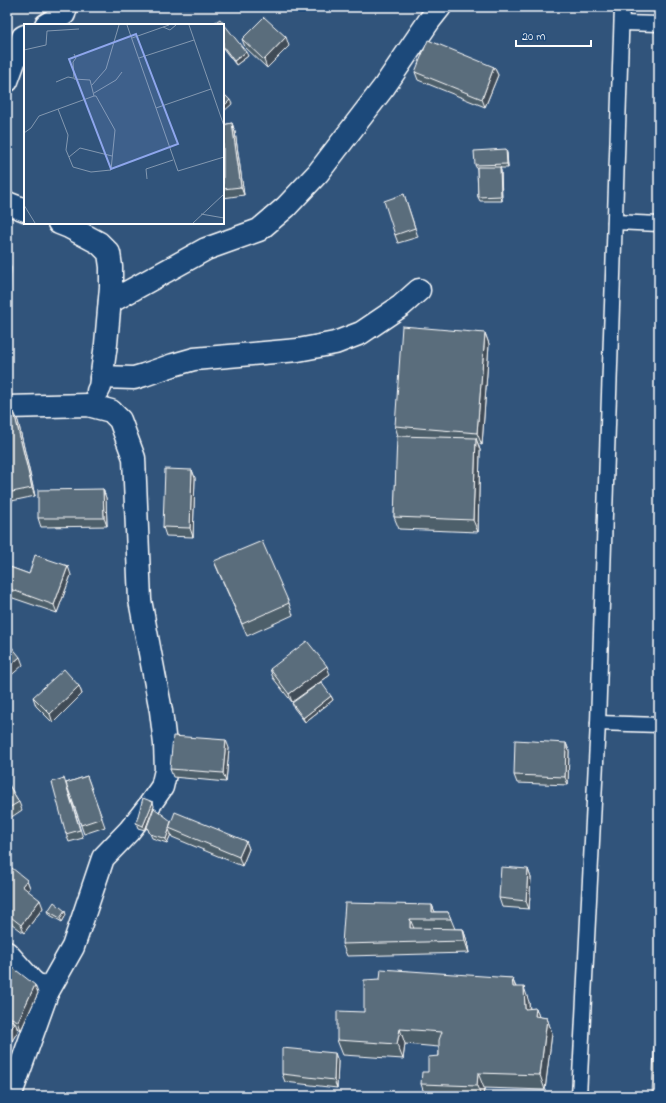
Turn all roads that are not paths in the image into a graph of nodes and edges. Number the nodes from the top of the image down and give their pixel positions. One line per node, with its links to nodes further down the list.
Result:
1 (66, 7): 5 (street)
2 (440, 7): 15 (street)
3 (622, 7): 4 (lane)
4 (622, 23): 6 (lane); 11 (lane)
5 (48, 24)
6 (659, 24)
7 (24, 36): 8 (street)
8 (7, 81)
9 (7, 203): 10 (street)
10 (24, 210)
11 (615, 222): 13 (lane); 19 (lane)
12 (61, 224): 15 (street)
13 (659, 224)
14 (419, 290): 16 (street)
15 (110, 302): 16 (street)
16 (102, 377): 17 (street)
17 (88, 405): 18 (street); 22 (street)
18 (7, 407)
19 (598, 722): 20 (lane); 24 (lane)
20 (659, 725)
21 (7, 953): 22 (street)
22 (47, 993): 23 (street)
23 (8, 1096)
24 (579, 1096)

